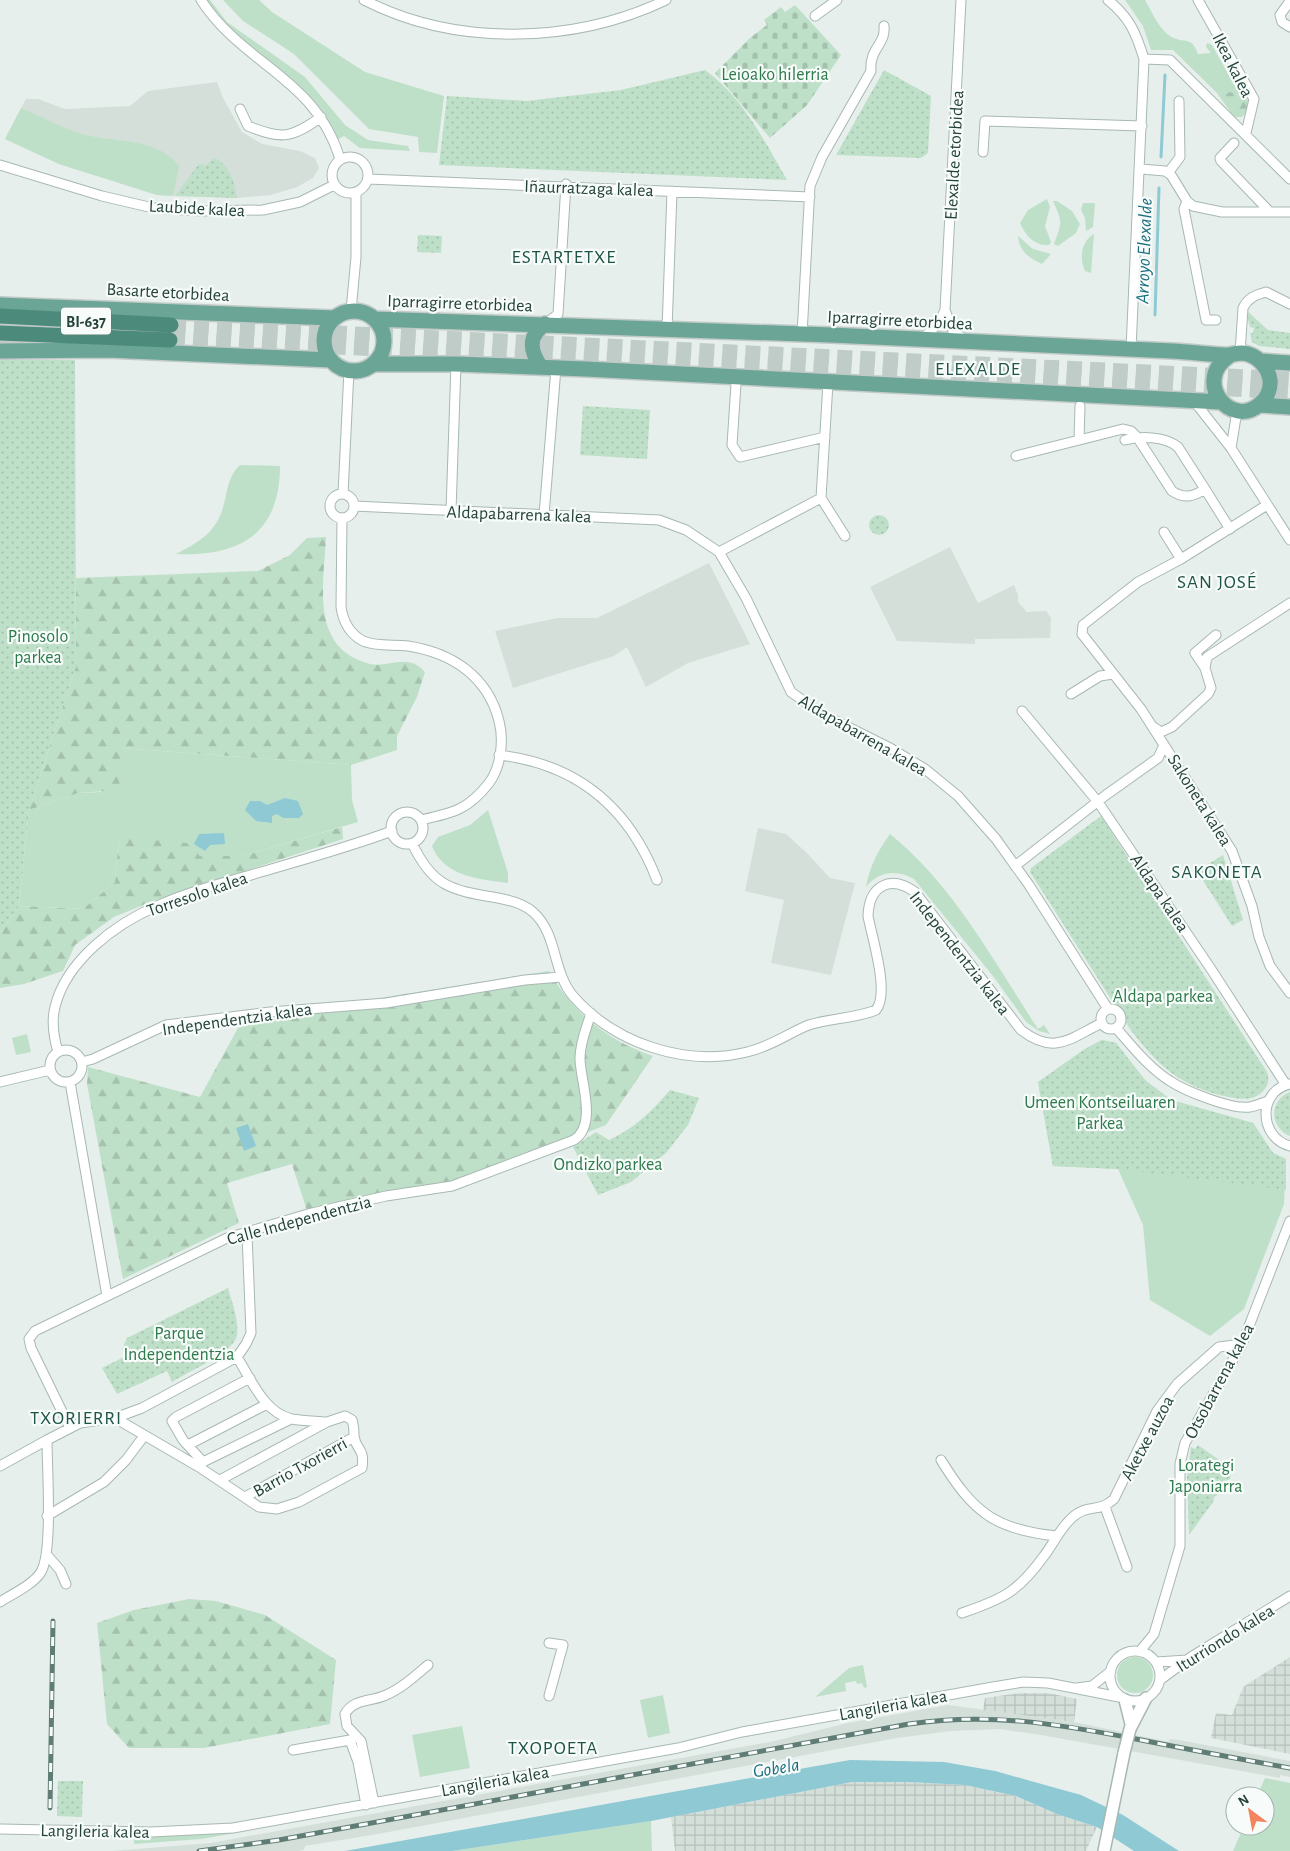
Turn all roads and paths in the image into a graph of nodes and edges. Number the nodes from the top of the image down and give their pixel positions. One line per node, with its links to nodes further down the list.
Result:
1 (201, 0): 15 (street)
2 (364, 0): 3 (street)
3 (666, 0)
4 (837, 0): 9 (street)
5 (961, 0): 36 (street, Elexalde etorbidea)
6 (1108, 0): 12 (street)
7 (1198, 0): 17 (street, Ikea kalea)
8 (1290, 1): 11 (street)
9 (815, 16)
10 (884, 26): 30 (street)
11 (1290, 27)
12 (1144, 60): 16 (street); 17 (street)
13 (1179, 101): 23 (street)
14 (240, 109): 15 (street)
15 (321, 117): 20 (street)
16 (1142, 126): 19 (street); 22 (street)
17 (1246, 133): 25 (street)
18 (1234, 143): 32 (street)
19 (983, 152)
20 (340, 159): 24 (street); 26 (street)
21 (0, 165): 26 (street, Laubide kalea)
22 (1141, 169): 23 (street); 50 (street)
23 (1170, 174): 31 (street)
24 (368, 179): 27 (street, Iñaurratzaga kalea); 29 (street)
25 (1290, 179)
26 (334, 185): 29 (street)
27 (566, 186): 28 (street, Iñaurratzaga kalea); 38 (street)
28 (672, 191): 30 (street, Iñaurratzaga kalea); 45 (street)
29 (356, 193): 37 (street)
30 (810, 197): 47 (street)
31 (1187, 201): 32 (street); 42 (street)
32 (1269, 212): 33 (street)
33 (1290, 212)
34 (1290, 304): 52 (street)
35 (0, 305): 40 (main road, Basarte etorbidea)
36 (945, 310): 48 (street); 49 (street, Elexalde etorbidea)
37 (351, 311): 40 (main road); 41 (main road)
38 (558, 314): 43 (street); 44 (street)
39 (0, 316): 46 (highway, BI-637)
40 (334, 318): 53 (main road)
41 (374, 319): 43 (main road, Iparragirre etorbidea); 56 (main road)
42 (1216, 320)
43 (545, 324): 44 (main road, Iparragirre etorbidea); 58 (main road)
44 (570, 326): 45 (main road, Iparragirre etorbidea)
45 (667, 330): 47 (main road, Iparragirre etorbidea)
46 (0, 332)
47 (802, 334): 48 (main road, Iparragirre etorbidea)
48 (922, 339): 49 (main road, Iparragirre etorbidea)
49 (967, 341): 50 (main road, Iparragirre etorbidea)
50 (1131, 349): 52 (main road, Iparragirre etorbidea)
51 (0, 351): 53 (main road)
52 (1234, 354): 54 (main road, Iparragirre etorbidea); 63 (main road)
53 (330, 360): 59 (main road)
54 (1260, 361): 55 (main road, Iparragirre etorbidea); 64 (main road)
55 (1290, 363)
56 (373, 364): 57 (main road); 59 (main road)
57 (456, 364): 58 (main road); 79 (street)
58 (556, 368): 60 (main road); 80 (street)
59 (349, 370): 75 (street)
60 (828, 383): 62 (main road); 68 (street)
61 (736, 384): 68 (street)
62 (1194, 401): 63 (main road); 72 (street)
63 (1221, 402): 67 (main road)
64 (1260, 405): 66 (main road); 67 (main road)
65 (1080, 406): 70 (street)
66 (1290, 406)
67 (1237, 411): 72 (street)
68 (825, 437): 76 (street)
69 (1137, 437): 70 (street); 71 (street); 74 (street); 74 (street)
70 (1079, 440): 73 (street)
71 (1125, 440)
72 (1231, 448): 77 (street)
73 (1016, 456)
74 (1205, 489): 82 (street)
75 (344, 494): 78 (street); 81 (street)
76 (821, 498): 84 (street); 86 (street)
77 (1267, 505): 82 (street); 85 (street)
78 (354, 506): 79 (street, Aldapabarrena kalea); 81 (street)
79 (451, 511): 80 (street, Aldapabarrena kalea)
80 (544, 515): 86 (street, Aldapabarrena kalea)
81 (342, 518): 96 (street)
82 (1230, 529): 87 (street)
83 (1164, 532): 87 (street)
84 (845, 536)
85 (1290, 540)
86 (719, 552): 103 (street, Aldapabarrena kalea)
87 (1181, 559): 91 (street)
88 (1290, 603): 90 (street)
89 (1216, 635): 90 (street)
90 (1205, 668): 94 (street)
91 (1114, 674): 92 (street); 94 (street)
92 (1070, 694)
93 (1022, 711): 99 (street, Aldapa kalea)
94 (1152, 726): 95 (street)
95 (1164, 745): 97 (street); 98 (street, Sakoneta kalea)
96 (499, 755): 100 (street); 104 (street)
97 (1158, 758): 98 (street); 99 (street)
98 (1174, 759): 106 (street, Sakoneta kalea)
99 (1098, 802): 103 (street); 116 (street, Aldapa kalea)
100 (421, 820): 101 (street); 102 (street)
101 (392, 831): 102 (street); 111 (street, Torresolo kalea)
102 (412, 843): 105 (street, Independentzia kalea)
103 (1015, 866): 107 (street, Aldapabarrena kalea)
104 (656, 880)
105 (561, 977): 108 (street, Independentzia kalea); 112 (street, Independentzia kalea)
106 (1290, 994)
107 (1108, 1010): 109 (street); 110 (street)
108 (592, 1013): 109 (street, Independentzia kalea); 122 (street, Calle Independentzia)
109 (1102, 1023): 110 (street)
110 (1116, 1028): 118 (street)
111 (58, 1052): 112 (street); 113 (street)
112 (82, 1062): 115 (street)
113 (50, 1070): 114 (street); 115 (street)
114 (0, 1082)
115 (70, 1082): 123 (street)
116 (1288, 1084): 117 (street)
117 (1268, 1101): 118 (street); 119 (street)
118 (1249, 1107): 119 (street)
119 (1265, 1120): 120 (street)
120 (1290, 1146)
121 (1290, 1221): 124 (street, Otsobarrena kalea)
122 (247, 1234): 123 (street, Calle Independentzia); 125 (street)
123 (106, 1296): 131 (street, Calle Independentzia)
124 (1242, 1344): 141 (street, Aketxe auzoa); 151 (street, Otsobarrena kalea)
125 (237, 1357): 126 (street, Barrio Txorierri); 128 (street)
126 (250, 1378): 127 (street, Barrio Txorierri); 135 (street, Barrio Txorierri)
127 (268, 1404): 129 (street, Barrio Txorierri); 135 (street)
128 (114, 1418): 131 (street); 132 (street, Barrio Txorierri)
129 (291, 1419): 130 (street, Barrio Txorierri); 137 (street)
130 (327, 1422): 133 (street, Barrio Txorierri); 139 (street, Barrio Txorierri)
131 (70, 1428): 134 (street)
132 (144, 1436): 137 (street, Barrio Txorierri); 142 (street)
133 (354, 1438): 140 (street, Barrio Txorierri); 140 (street, Barrio Txorierri)
134 (48, 1440): 138 (street); 142 (street)
135 (188, 1445): 137 (street, Barrio Txorierri)
136 (941, 1460): 143 (street)
137 (201, 1465): 139 (street, Barrio Txorierri)
138 (0, 1466)
139 (220, 1480): 140 (street, Barrio Txorierri)
140 (245, 1497)
141 (1105, 1507): 143 (street); 145 (street)
142 (47, 1516): 144 (street)
143 (1057, 1536): 149 (street)
144 (47, 1554): 146 (street); 148 (street)
145 (1127, 1567)
146 (66, 1584)
147 (1290, 1596): 152 (street, Iturriondo kalea)
148 (0, 1602)
149 (962, 1613)
150 (549, 1643): 158 (street)
151 (1140, 1651): 153 (street); 155 (street)
152 (1187, 1660): 153 (street); 156 (street, Iturriondo kalea)
153 (1158, 1662): 156 (street)
154 (428, 1665): 163 (street)
155 (1111, 1671): 157 (street, Langileria kalea); 159 (street)
156 (1160, 1680): 160 (street)
157 (1075, 1688): 159 (street, Langileria kalea); 163 (street, Langileria kalea)
158 (549, 1696)
159 (1122, 1698): 160 (street); 161 (street)
160 (1146, 1698): 161 (street)
161 (1130, 1726): 165 (street, bridge)
162 (294, 1750): 163 (street)
163 (370, 1804): 164 (street, Langileria kalea)
164 (0, 1829)
165 (1104, 1851)

